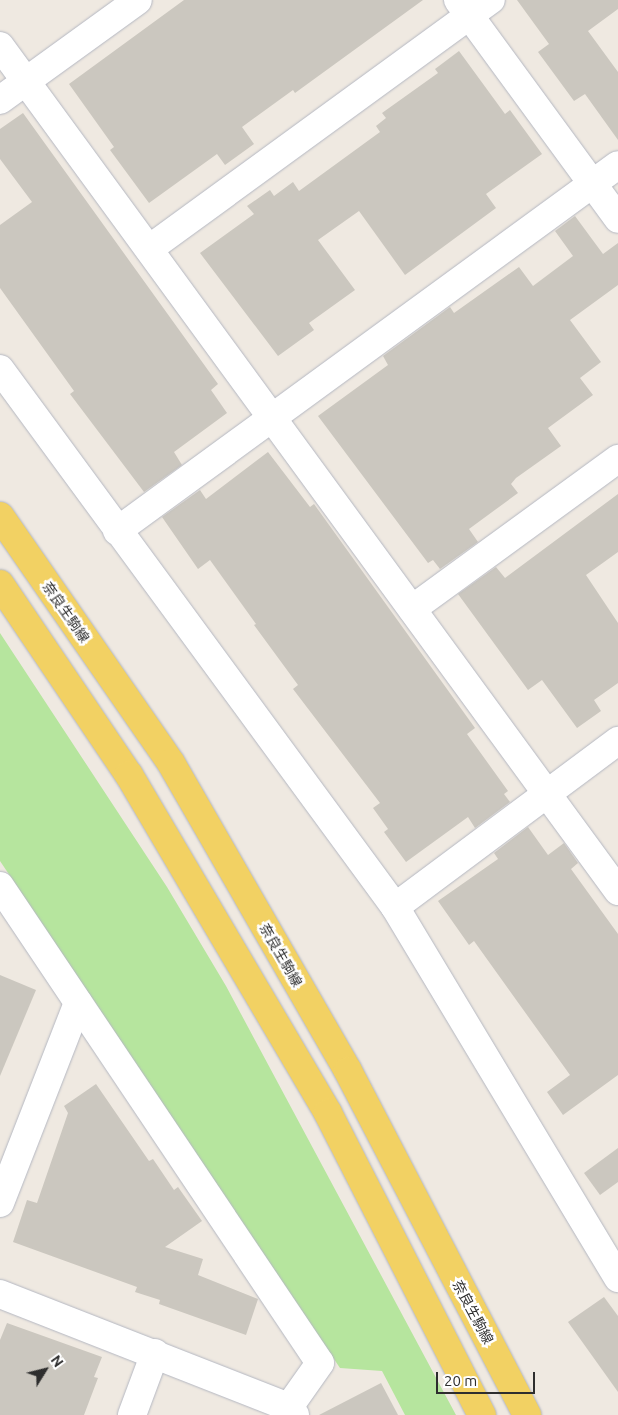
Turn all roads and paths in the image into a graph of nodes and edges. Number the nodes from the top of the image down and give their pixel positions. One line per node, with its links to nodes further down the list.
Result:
1 (138, 0): 5 (street)
2 (491, 0): 3 (street)
3 (464, 8): 8 (street); 10 (street)
4 (0, 46): 5 (street)
5 (26, 81): 6 (street); 10 (street)
6 (0, 100)
7 (618, 165): 8 (street)
8 (592, 184): 9 (street); 12 (street)
9 (618, 219)
10 (149, 250): 12 (street)
11 (0, 369): 15 (street)
12 (272, 418): 15 (street); 17 (street)
13 (618, 459): 17 (street)
14 (0, 516): 31 (main road, 奈良生駒線)
15 (117, 531): 22 (street)
16 (0, 584): 30 (main road)
17 (412, 609): 19 (street)
18 (618, 741): 19 (street)
19 (546, 793): 21 (street); 22 (street)
20 (0, 886): 23 (street)
21 (618, 890)
22 (395, 907): 25 (street)
23 (78, 1003): 24 (street); 28 (street)
24 (0, 1203)
25 (618, 1278)
26 (0, 1294): 27 (street)
27 (154, 1353): 28 (street); 29 (street)
28 (292, 1411)
29 (132, 1415)
30 (482, 1415)
31 (527, 1415)

